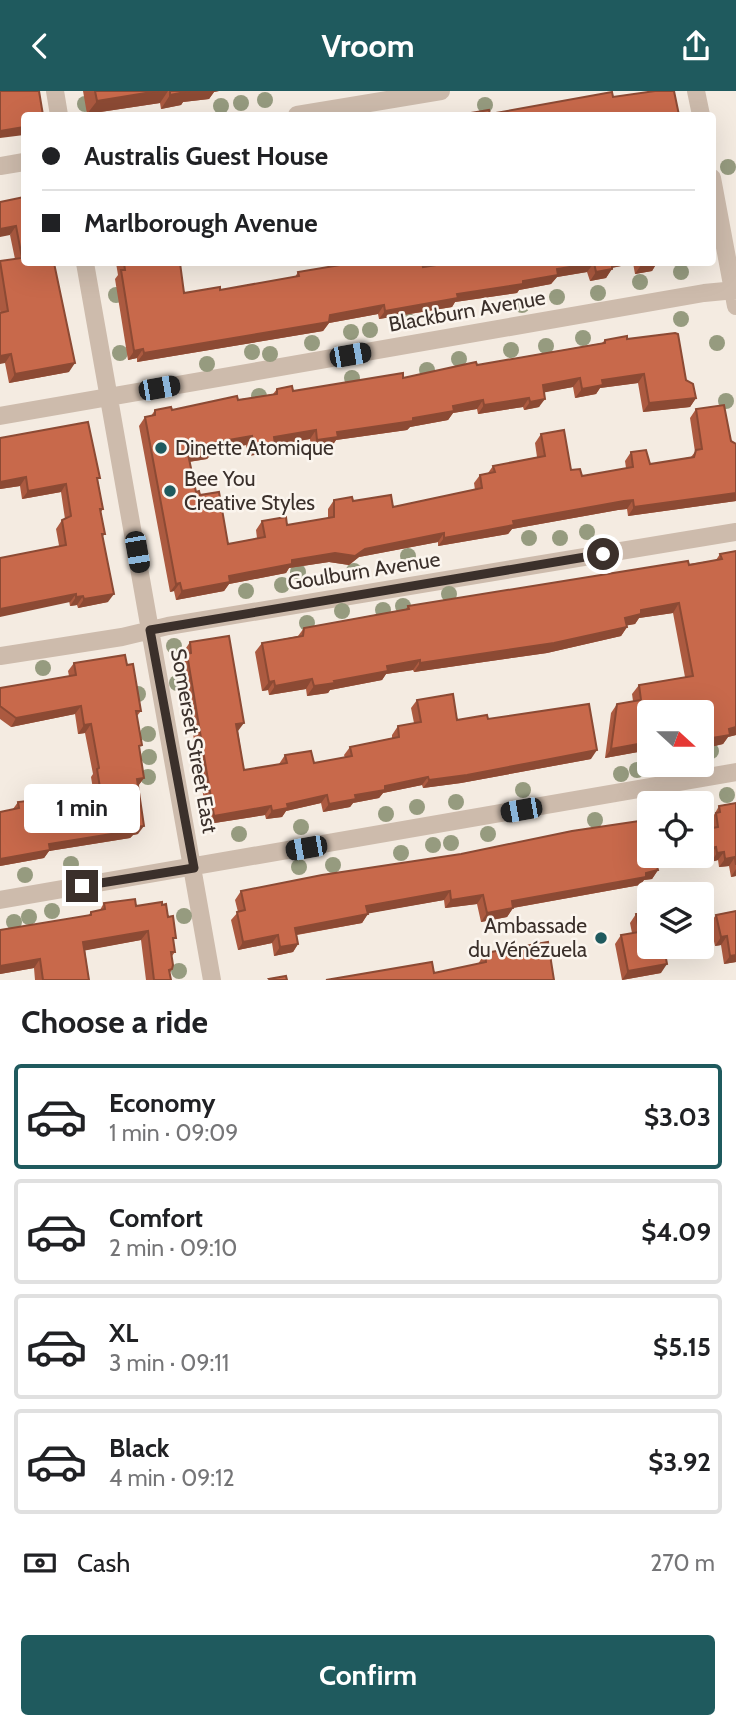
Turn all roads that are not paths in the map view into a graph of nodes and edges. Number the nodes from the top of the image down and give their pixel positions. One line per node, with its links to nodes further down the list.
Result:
1 (55, 91): 4 (street)
2 (441, 91): 5 (street)
3 (696, 91): 6 (street)
4 (58, 112)
5 (315, 112)
6 (700, 112)
7 (21, 162): 8 (street)
8 (0, 166)
9 (716, 198): 11 (street)
10 (86, 266): 12 (street, Somerset Street East)
11 (735, 295): 12 (street, Blackburn Avenue)
12 (110, 396): 13 (street, Blackburn Avenue); 15 (street, Somerset Street East)
13 (0, 416)
14 (736, 532): 15 (street, Goulburn Avenue)
15 (150, 630): 16 (street, Goulburn Avenue); 18 (street, Somerset Street East)
16 (0, 656)
17 (736, 772): 18 (street)
18 (194, 868): 19 (street); 20 (street, Somerset Street East)
19 (0, 900)
20 (212, 980)

